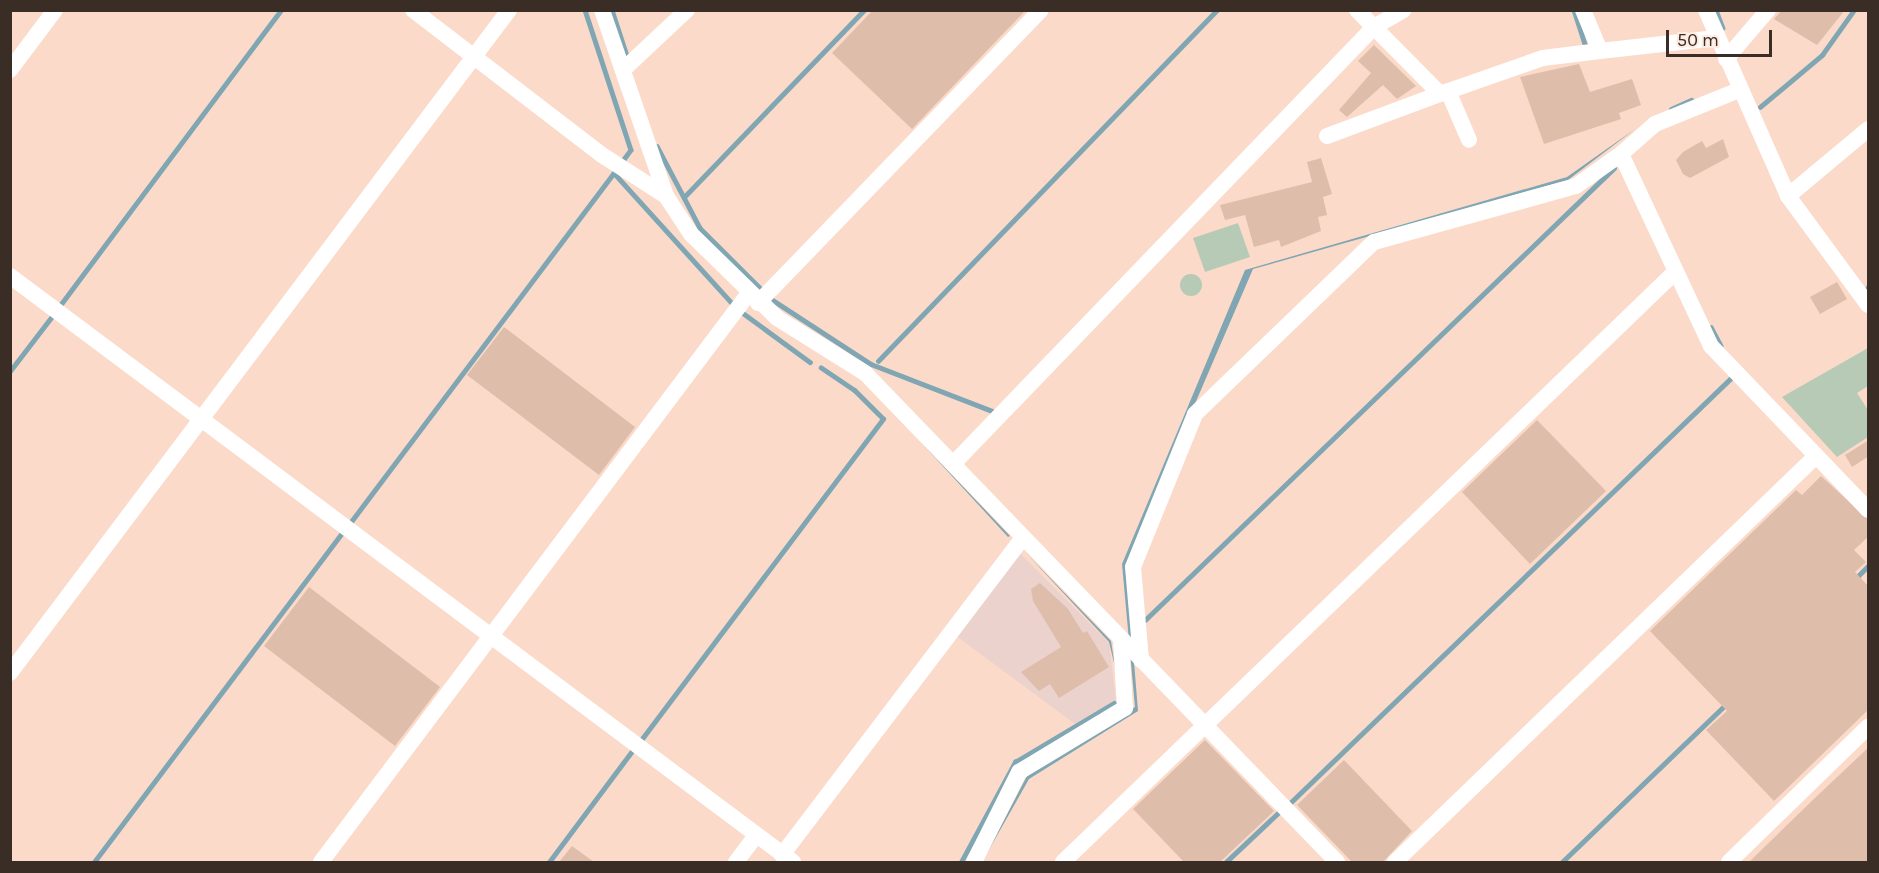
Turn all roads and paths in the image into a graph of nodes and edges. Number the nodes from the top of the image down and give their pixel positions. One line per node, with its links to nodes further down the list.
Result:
1 (55, 10): 17 (street)
2 (412, 10): 15 (street)
3 (509, 10): 15 (street)
4 (602, 10): 18 (street)
5 (687, 10): 18 (street)
6 (1041, 10): 29 (street)
7 (1357, 10): 12 (street)
8 (1403, 10): 12 (street)
9 (1583, 10): 14 (street)
10 (1706, 10): 13 (street)
11 (1768, 10): 16 (street)
12 (1374, 27): 20 (street); 33 (street)
13 (1716, 38): 14 (street); 16 (street)
14 (1600, 51): 20 (street)
15 (474, 57): 25 (street); 31 (street)
16 (1726, 59): 19 (street)
17 (10, 70)
18 (622, 70): 25 (street)
19 (1739, 90): 24 (street); 26 (street)
20 (1444, 92): 22 (street); 23 (street)
21 (1869, 129): 26 (street)
22 (1327, 136)
23 (1469, 140)
24 (1621, 154): 27 (street); 37 (street)
25 (666, 196): 29 (street)
26 (1788, 196): 30 (street)
27 (1676, 271): 32 (street); 39 (street)
28 (10, 276): 31 (street)
29 (754, 298): 33 (street); 36 (street)
30 (1869, 305)
31 (202, 420): 36 (street); 38 (street)
32 (1815, 457): 34 (street); 48 (street)
33 (953, 464): 35 (street)
34 (1869, 510)
35 (1023, 538): 37 (street); 42 (street)
36 (491, 637): 41 (street); 43 (street)
37 (1131, 650): 39 (street); 45 (street)
38 (10, 673)
39 (1205, 725): 46 (street); 47 (street)
40 (1869, 727): 49 (street)
41 (755, 837): 42 (street); 44 (street)
42 (787, 859)
43 (321, 862)
44 (736, 862)
45 (974, 862)
46 (1063, 862)
47 (1337, 862)
48 (1395, 862)
49 (1729, 862)

